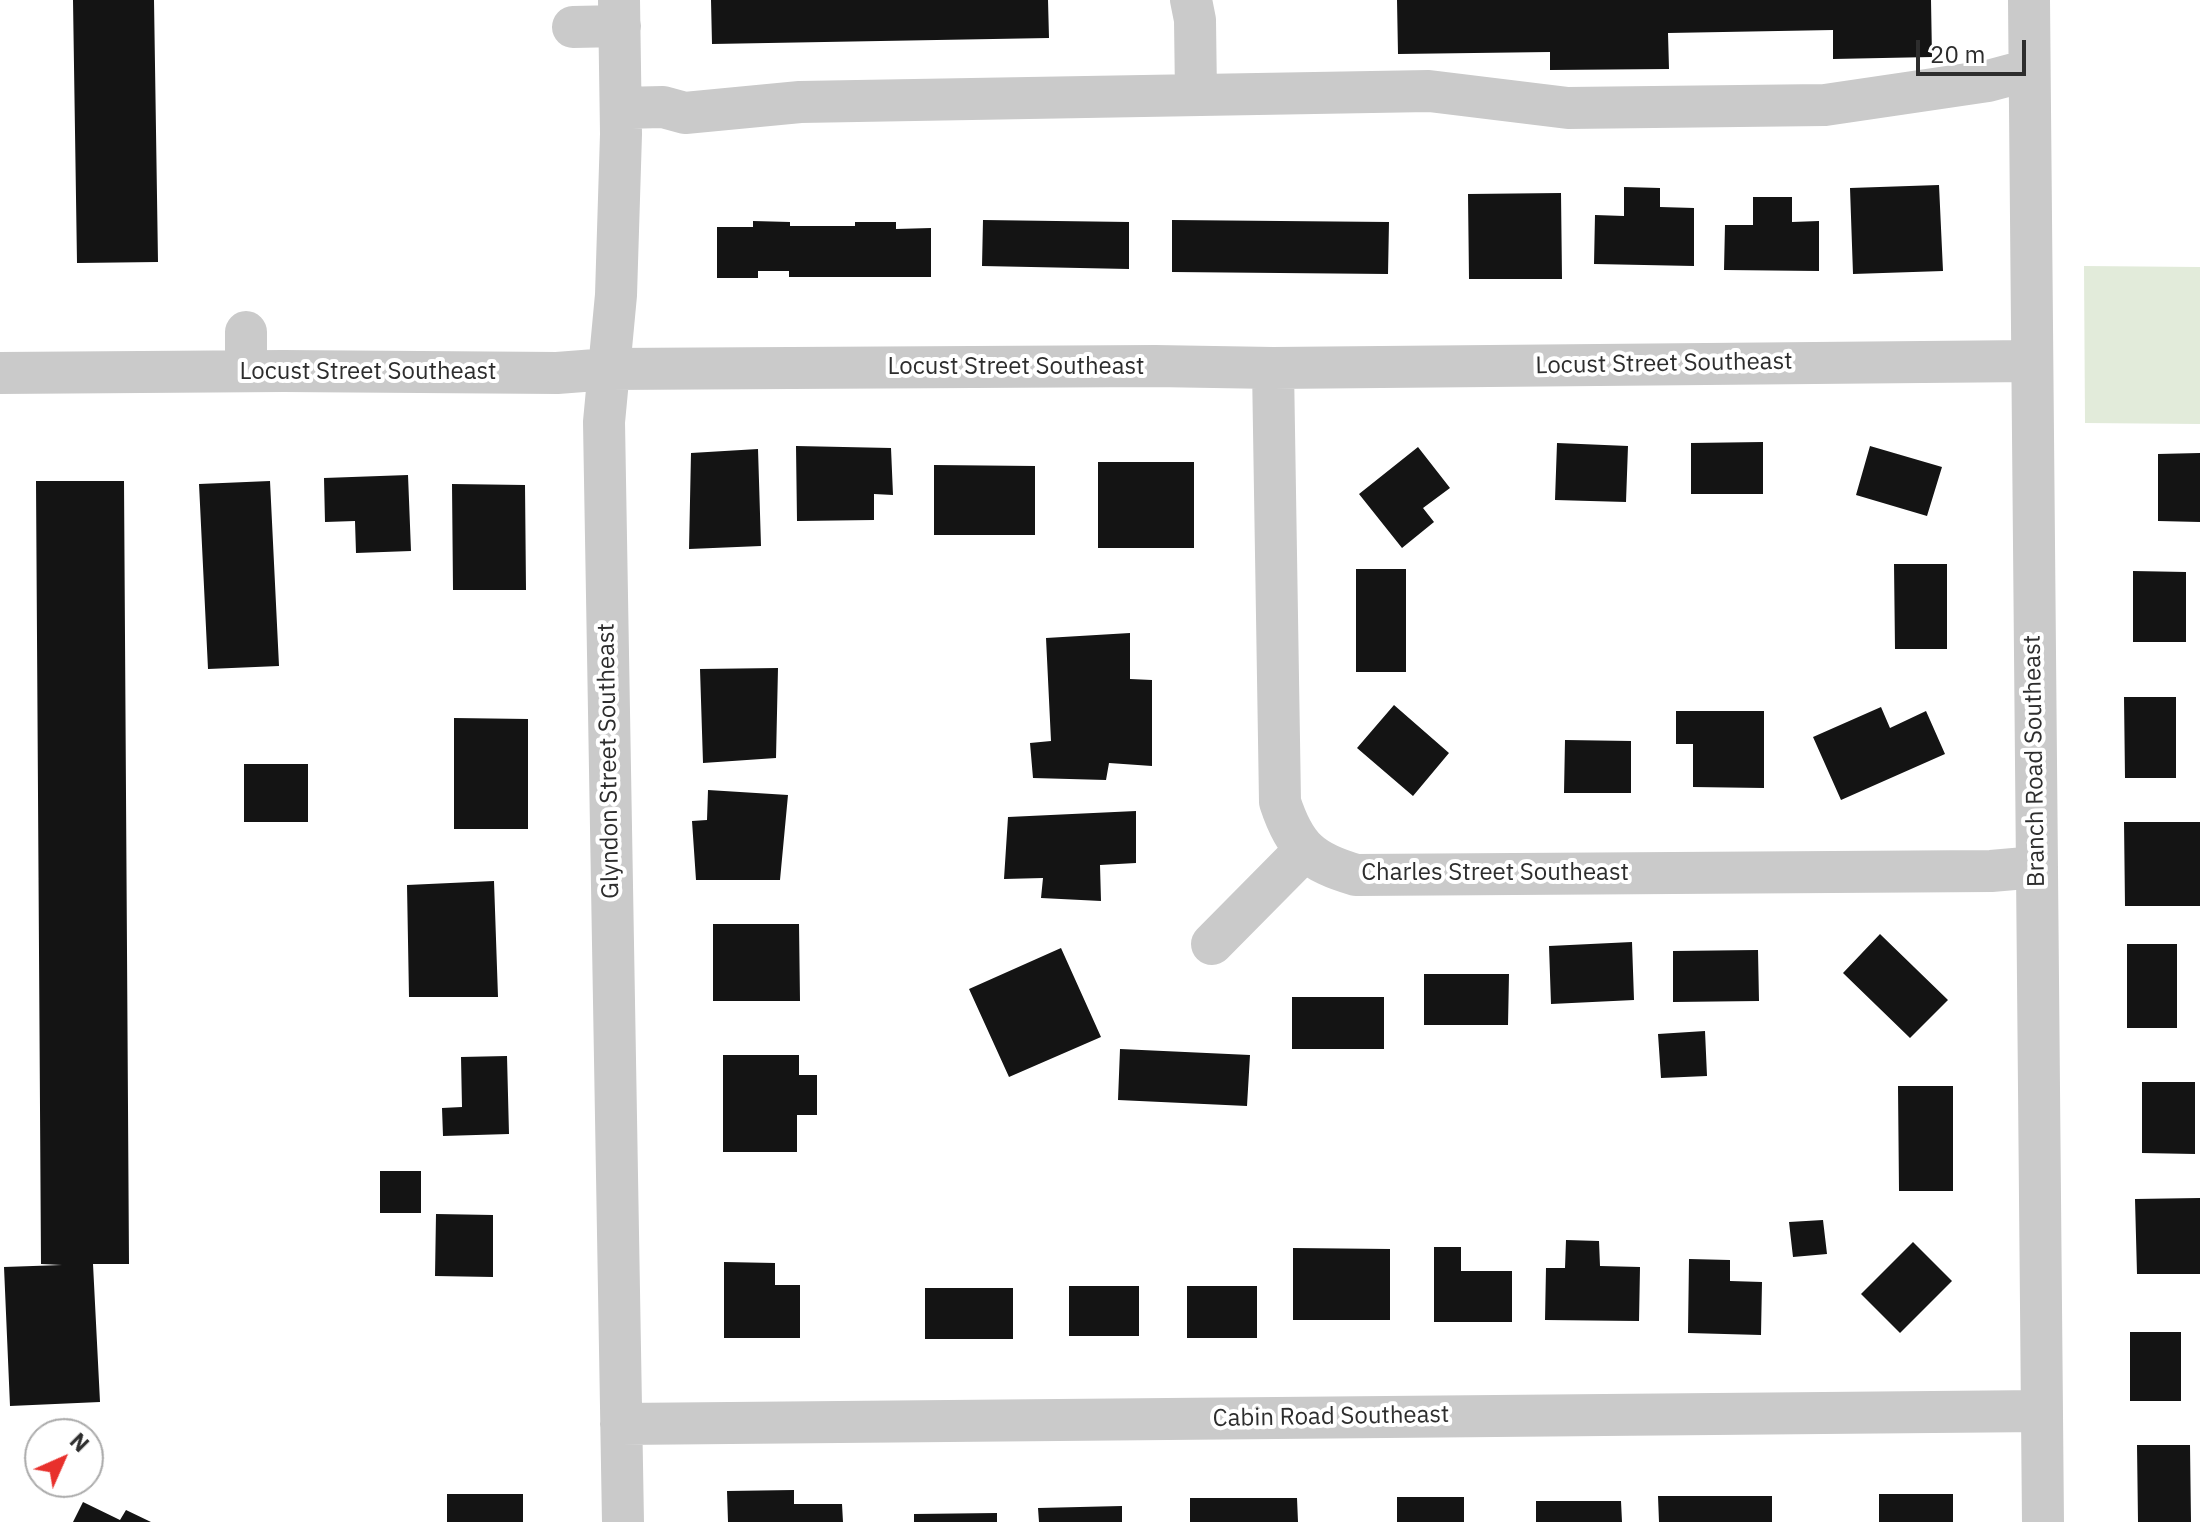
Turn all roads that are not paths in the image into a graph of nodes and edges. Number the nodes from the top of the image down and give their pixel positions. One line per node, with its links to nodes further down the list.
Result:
1 (1191, 0): 6 (street)
2 (2029, 0): 5 (street, Branch Road Southeast)
3 (620, 13): 4 (street); 7 (street, Glyndon Street Southeast)
4 (573, 27)
5 (2029, 70): 6 (street); 8 (street, Branch Road Southeast)
6 (1196, 95): 7 (street)
7 (621, 108): 10 (street, Glyndon Street Southeast)
8 (2031, 361): 9 (street, Locust Street Southeast); 13 (street, Branch Road Southeast)
9 (1273, 368): 10 (street, Locust Street Southeast); 12 (street, Charles Street Southeast)
10 (609, 369): 11 (street, Locust Street Southeast); 16 (street, Glyndon Street Southeast)
11 (0, 373)
12 (1305, 850): 13 (street, Charles Street Southeast); 14 (street)
13 (2037, 867): 15 (street, Branch Road Southeast)
14 (1212, 944)
15 (2042, 1411): 16 (street, Cabin Road Southeast); 18 (street, Branch Road Southeast)
16 (621, 1424): 17 (street, Glyndon Street Southeast)
17 (623, 1522)
18 (2043, 1522)

